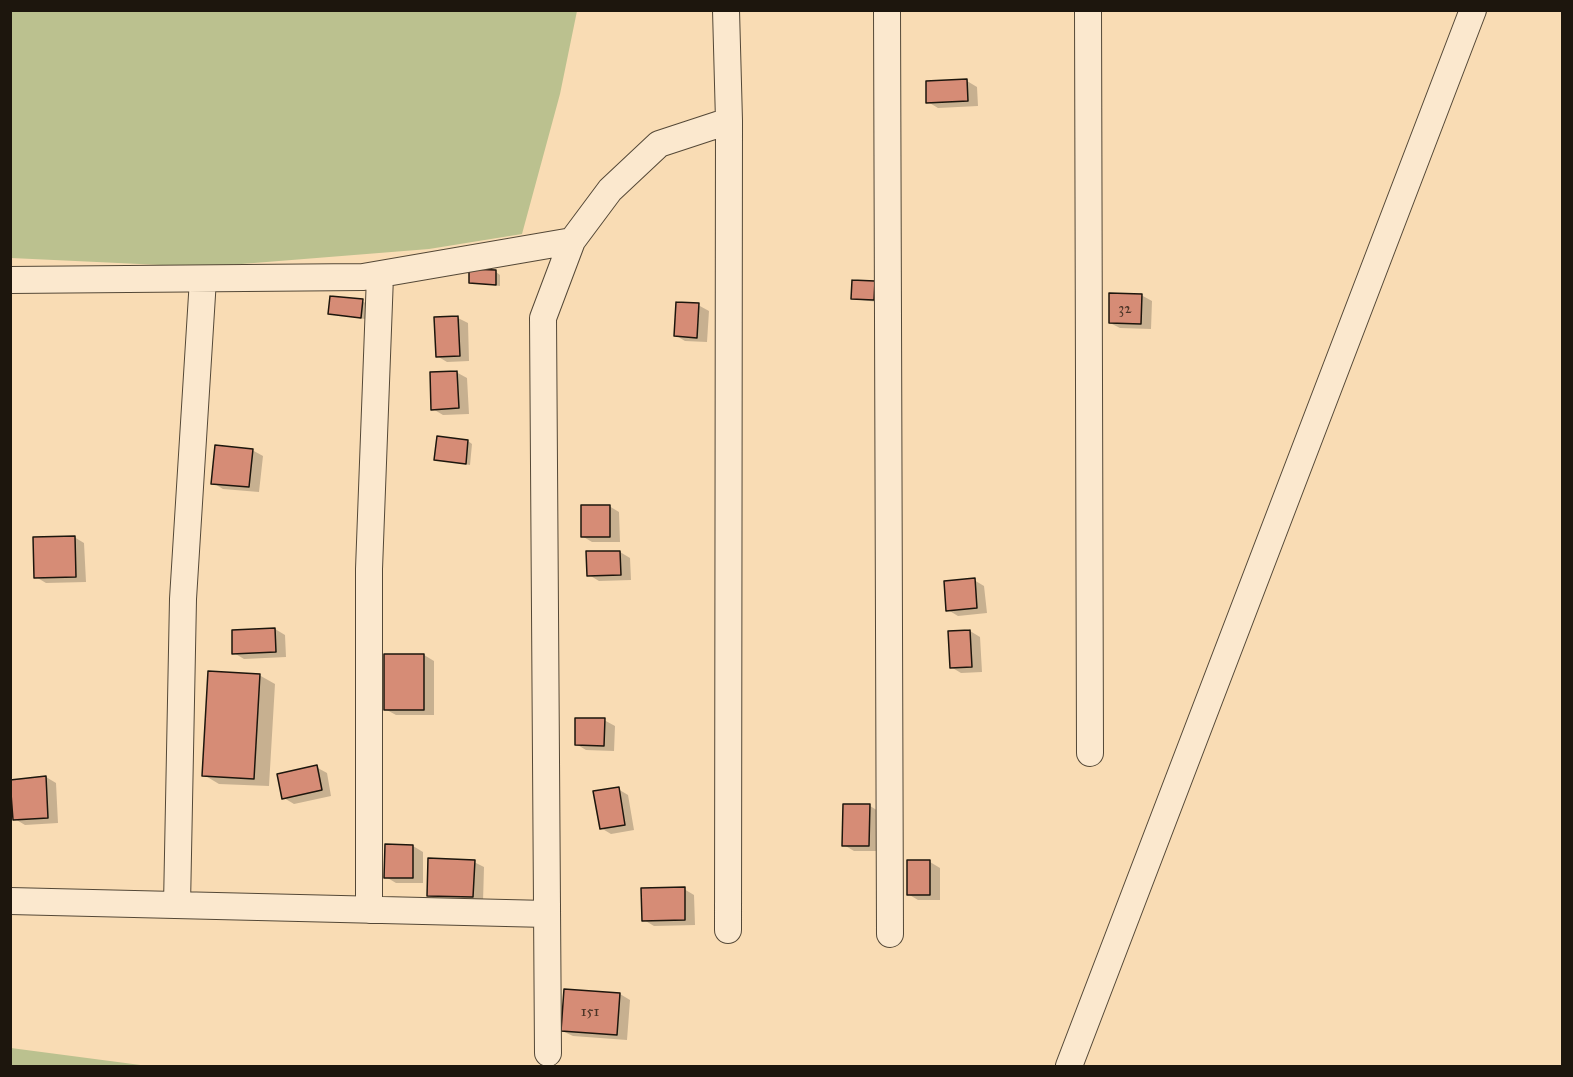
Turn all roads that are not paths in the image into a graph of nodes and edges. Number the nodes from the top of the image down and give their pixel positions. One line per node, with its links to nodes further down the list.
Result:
1 (726, 10): 5 (street)
2 (887, 10): 16 (street)
3 (1088, 10): 10 (street)
4 (1473, 10): 18 (street)
5 (729, 121): 6 (street); 15 (street)
6 (572, 241): 7 (street); 14 (street)
7 (380, 276): 8 (street); 13 (street)
8 (203, 279): 9 (street); 12 (street)
9 (10, 280)
10 (1090, 753)
11 (10, 901): 12 (street)
12 (177, 905): 13 (street)
13 (369, 910): 14 (street)
14 (547, 914): 17 (street)
15 (728, 930)
16 (891, 934)
17 (548, 1053)
18 (1069, 1066)

